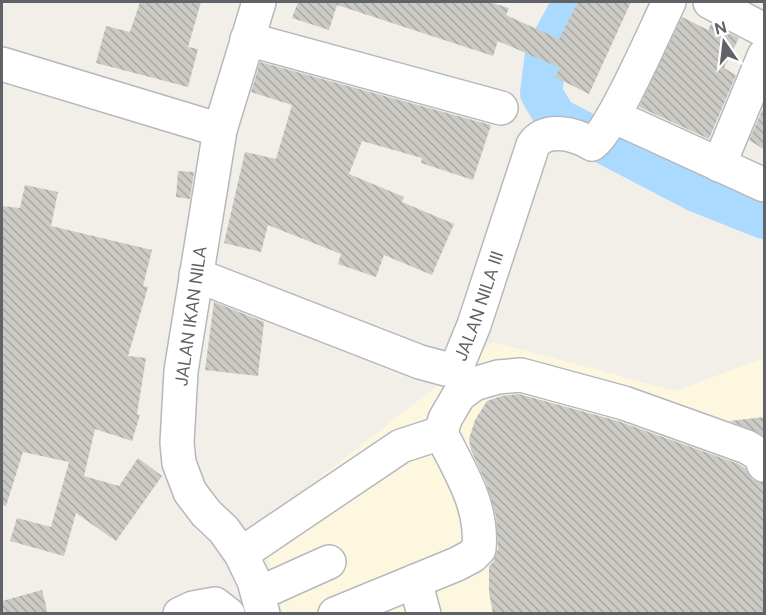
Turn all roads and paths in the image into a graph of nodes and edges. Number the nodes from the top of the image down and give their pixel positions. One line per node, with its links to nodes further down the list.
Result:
1 (259, 2): 5 (street, JALAN IKAN NILA)
2 (669, 2): 9 (street)
3 (710, 2): 4 (street)
4 (765, 30)
5 (246, 39): 8 (street); 10 (street, JALAN IKAN NILA)
6 (765, 56): 11 (street)
7 (2, 64): 10 (street)
8 (501, 108)
9 (610, 122): 11 (street); 13 (street, JALAN NILA III)
10 (220, 130): 13 (street, JALAN IKAN NILA)
11 (719, 165): 12 (street)
12 (765, 185)
13 (196, 274): 18 (street, JALAN IKAN NILA)
14 (441, 433): 15 (street); 17 (street); 18 (street)
15 (765, 465)
16 (328, 562): 18 (street)
17 (415, 581): 20 (street); 22 (street)
18 (253, 583): 19 (street)
19 (221, 609): 21 (street)
20 (350, 611)
21 (180, 614)
22 (424, 614)

